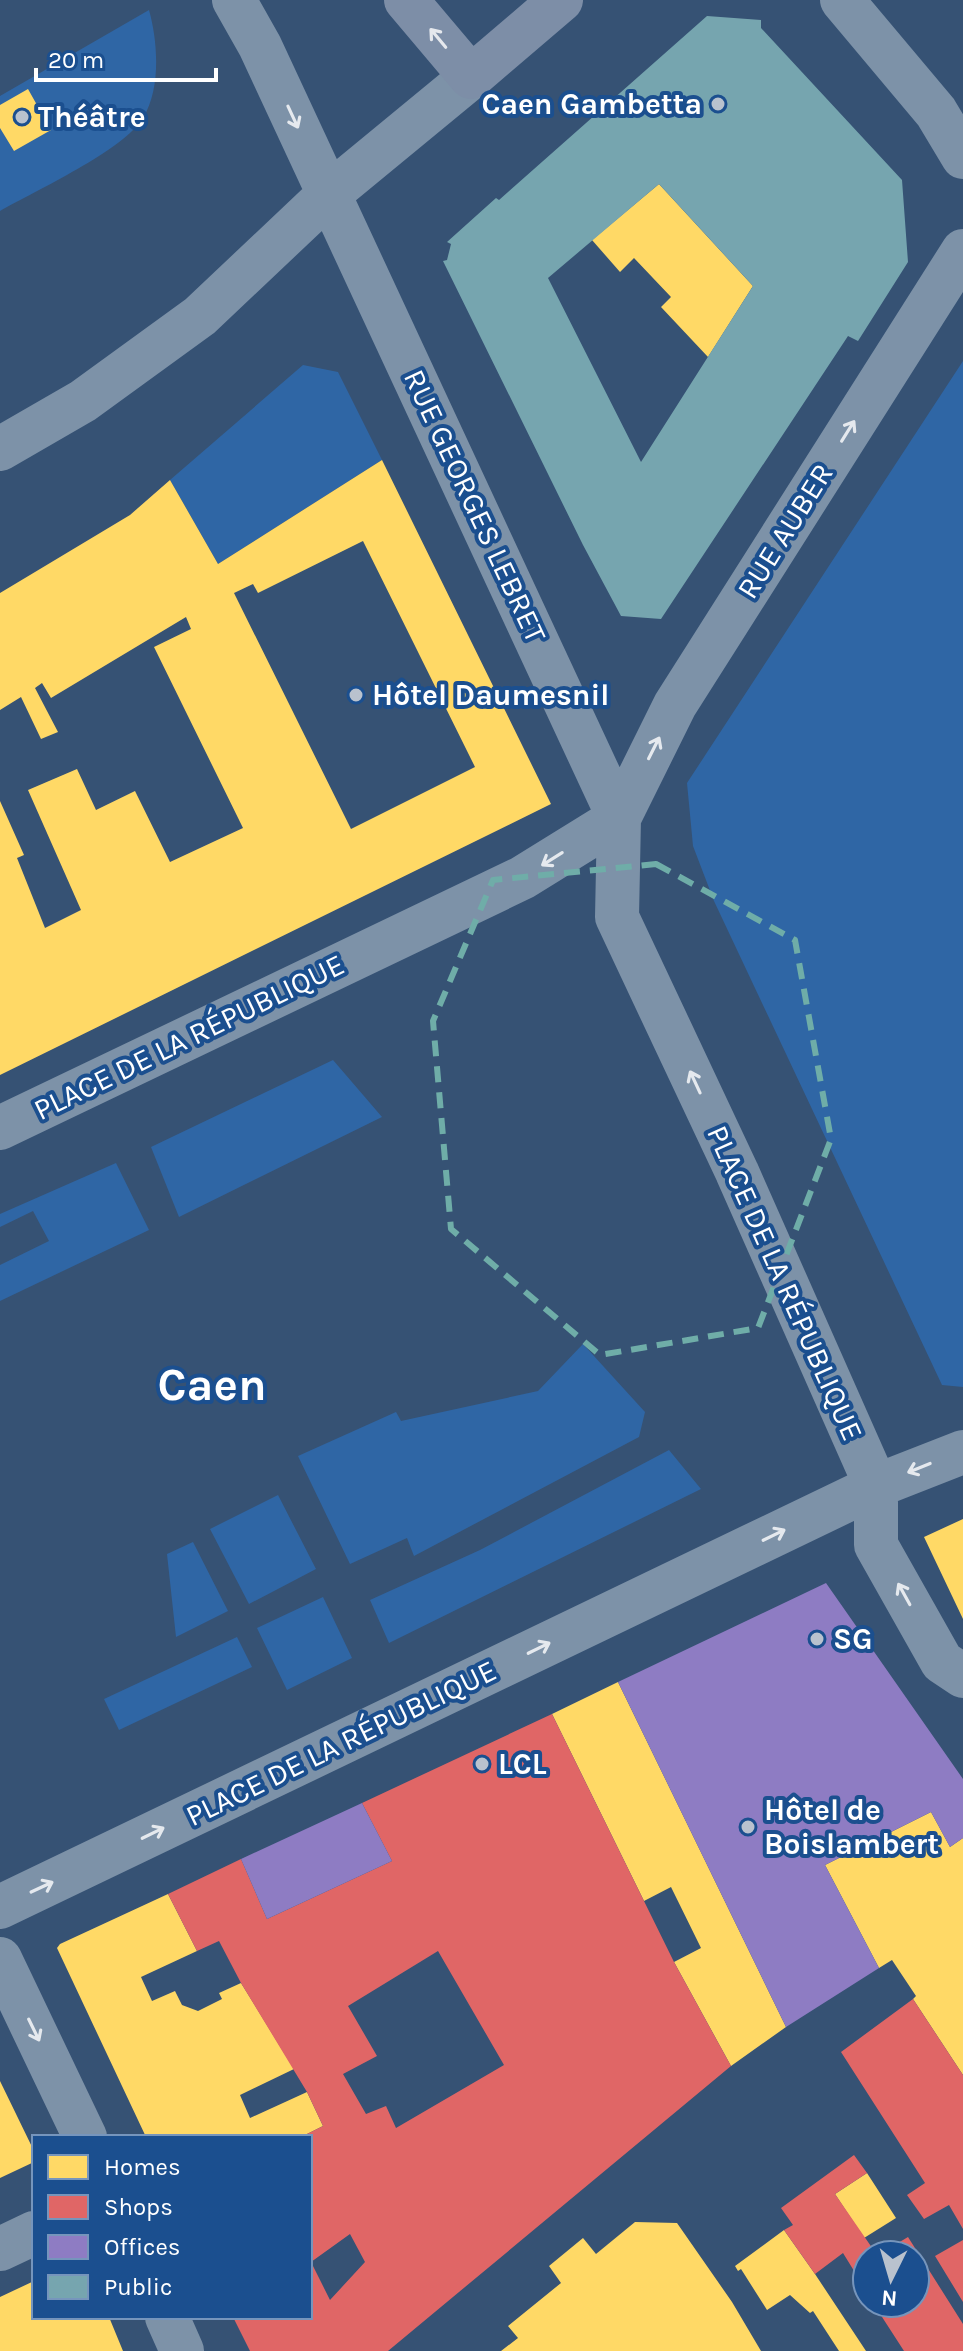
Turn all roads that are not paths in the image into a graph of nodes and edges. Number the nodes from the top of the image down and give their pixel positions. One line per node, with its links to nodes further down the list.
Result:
1 (234, 0): 7 (street, RUE GEORGES LEBRET, one-way to 7)
2 (406, 0): 5 (main road, one-way to 2)
3 (561, 0): 5 (main road)
4 (842, 0): 6 (street)
5 (471, 77): 7 (street)
6 (963, 157)
7 (329, 194): 9 (street); 10 (street, RUE GEORGES LEBRET)
8 (963, 251): 10 (street, RUE AUBER, one-way to 8)
9 (0, 449)
10 (619, 818): 11 (street, PLACE DE LA RÉPUBLIQUE, one-way to 11); 13 (street, PLACE DE LA RÉPUBLIQUE, one-way to 10)
11 (0, 1128)
12 (963, 1452): 13 (street, one-way to 13)
13 (876, 1486): 14 (street, one-way to 13); 15 (street, PLACE DE LA RÉPUBLIQUE, one-way to 13)
14 (963, 1676)
15 (0, 1907)
16 (0, 1959): 17 (street, one-way to 17)
17 (84, 2135)
18 (32, 2234): 19 (street)
19 (0, 2249)
20 (168, 2319): 21 (street)
21 (182, 2351)

